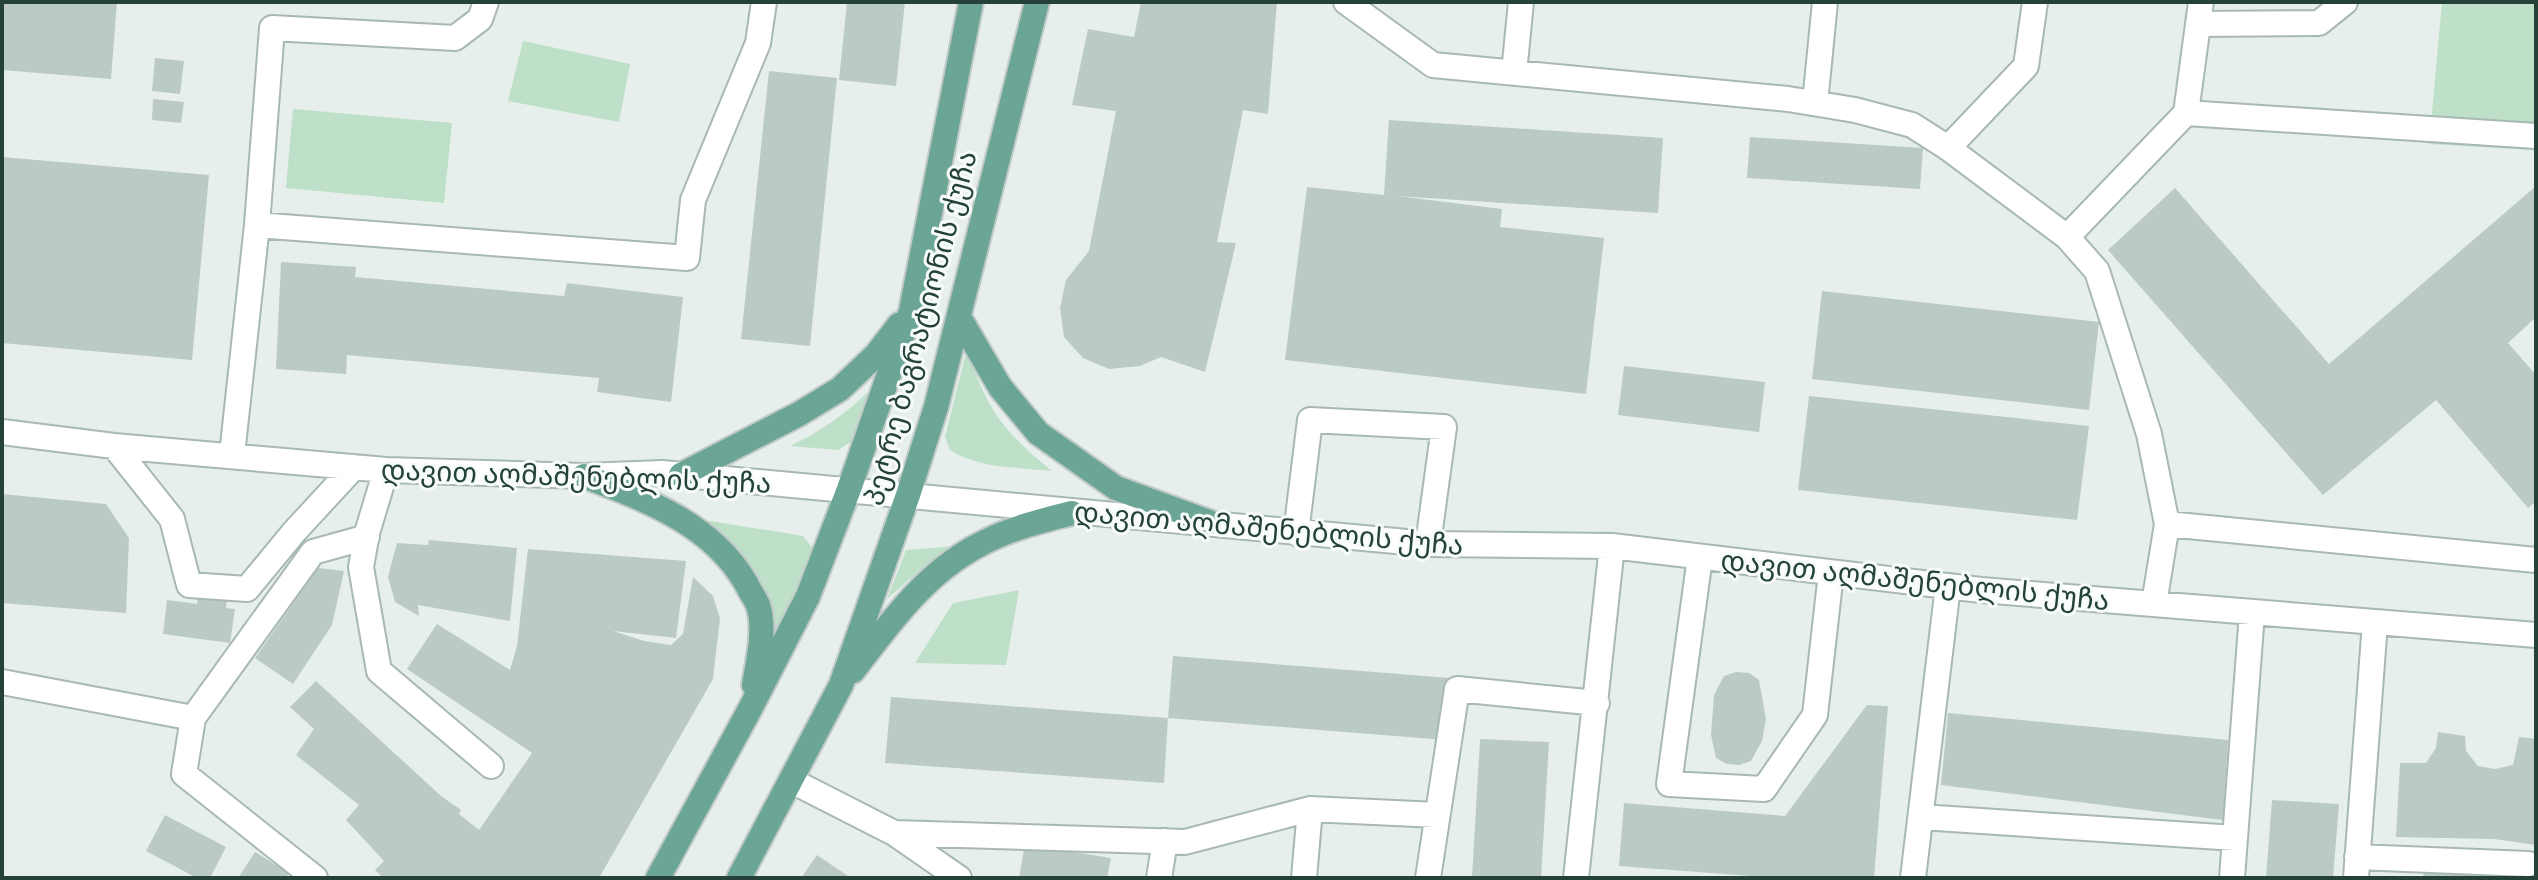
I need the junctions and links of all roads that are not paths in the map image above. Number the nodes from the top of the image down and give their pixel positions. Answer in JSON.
{"nodes":[{"id":1,"x":486,"y":2,"type":"edge"},
{"id":2,"x":764,"y":2,"type":"edge"},
{"id":3,"x":971,"y":2,"type":"edge"},
{"id":4,"x":1037,"y":2,"type":"edge"},
{"id":5,"x":1346,"y":2,"type":"edge"},
{"id":6,"x":1521,"y":2,"type":"edge"},
{"id":7,"x":1825,"y":2,"type":"edge"},
{"id":8,"x":2035,"y":2,"type":"edge"},
{"id":9,"x":2345,"y":2,"type":"edge"},
{"id":10,"x":2200,"y":13,"type":"edge"},
{"id":11,"x":1514,"y":73,"type":"junction"},
{"id":12,"x":1815,"y":103,"type":"junction"},
{"id":13,"x":2186,"y":113,"type":"junction"},
{"id":14,"x":2536,"y":136,"type":"edge"},
{"id":15,"x":1948,"y":148,"type":"junction"},
{"id":16,"x":257,"y":225,"type":"junction"},
{"id":17,"x":2067,"y":237,"type":"junction"},
{"id":18,"x":911,"y":311,"type":"junction"},
{"id":19,"x":959,"y":317,"type":"junction"},
{"id":20,"x":2,"y":432,"type":"edge"},
{"id":21,"x":114,"y":446,"type":"junction"},
{"id":22,"x":232,"y":455,"type":"junction"},
{"id":23,"x":354,"y":467,"type":"junction"},
{"id":24,"x":386,"y":470,"type":"junction"},
{"id":25,"x":681,"y":475,"type":"junction"},
{"id":26,"x":584,"y":476,"type":"junction"},
{"id":27,"x":849,"y":489,"type":"junction"},
{"id":28,"x":908,"y":495,"type":"junction"},
{"id":29,"x":1072,"y":513,"type":"junction"},
{"id":30,"x":1209,"y":522,"type":"junction"},
{"id":31,"x":2167,"y":524,"type":"junction"},
{"id":32,"x":1296,"y":533,"type":"junction"},
{"id":33,"x":367,"y":537,"type":"junction"},
{"id":34,"x":1428,"y":544,"type":"junction"},
{"id":35,"x":1612,"y":546,"type":"junction"},
{"id":36,"x":1700,"y":557,"type":"junction"},
{"id":37,"x":2536,"y":560,"type":"edge"},
{"id":38,"x":1831,"y":573,"type":"junction"},
{"id":39,"x":1948,"y":586,"type":"junction"},
{"id":40,"x":2154,"y":604,"type":"junction"},
{"id":41,"x":2252,"y":613,"type":"junction"},
{"id":42,"x":2375,"y":622,"type":"junction"},
{"id":43,"x":2536,"y":635,"type":"edge"},
{"id":44,"x":2,"y":682,"type":"edge"},
{"id":45,"x":841,"y":685,"type":"junction"},
{"id":46,"x":1597,"y":703,"type":"junction"},
{"id":47,"x":750,"y":709,"type":"junction"},
{"id":48,"x":193,"y":718,"type":"junction"},
{"id":49,"x":491,"y":766,"type":"dead end"},
{"id":50,"x":792,"y":781,"type":"junction"},
{"id":51,"x":1310,"y":809,"type":"junction"},
{"id":52,"x":1437,"y":815,"type":"junction"},
{"id":53,"x":1921,"y":817,"type":"junction"},
{"id":54,"x":894,"y":833,"type":"junction"},
{"id":55,"x":2235,"y":838,"type":"junction"},
{"id":56,"x":1165,"y":841,"type":"junction"},
{"id":57,"x":2528,"y":864,"type":"dead end"},
{"id":58,"x":2356,"y":867,"type":"edge"},
{"id":59,"x":315,"y":878,"type":"edge"},
{"id":60,"x":658,"y":878,"type":"edge"},
{"id":61,"x":739,"y":878,"type":"edge"},
{"id":62,"x":959,"y":878,"type":"edge"},
{"id":63,"x":1159,"y":878,"type":"edge"},
{"id":64,"x":1304,"y":878,"type":"edge"},
{"id":65,"x":1428,"y":878,"type":"edge"},
{"id":66,"x":1576,"y":878,"type":"edge"},
{"id":67,"x":1913,"y":878,"type":"edge"},
{"id":68,"x":2232,"y":878,"type":"edge"}],
"edges":[{"from":1,"to":16,"type":"street"},
{"from":2,"to":16,"type":"street"},
{"from":3,"to":18,"type":"main road","name":"პეტრე ბაგრატიონის ქუჩა"},
{"from":4,"to":19,"type":"main road","name":"პეტრე ბაგრატიონის ქუჩა"},
{"from":5,"to":11,"type":"street"},
{"from":6,"to":11,"type":"street"},
{"from":7,"to":12,"type":"street"},
{"from":8,"to":15,"type":"street"},
{"from":9,"to":10,"type":"street"},
{"from":10,"to":13,"type":"street"},
{"from":11,"to":12,"type":"street"},
{"from":12,"to":15,"type":"street"},
{"from":13,"to":14,"type":"street"},
{"from":13,"to":17,"type":"street"},
{"from":15,"to":17,"type":"street"},
{"from":16,"to":22,"type":"street"},
{"from":17,"to":31,"type":"street"},
{"from":18,"to":25,"type":"main road"},
{"from":18,"to":27,"type":"main road","name":"პეტრე ბაგრატიონის ქუჩა"},
{"from":19,"to":28,"type":"main road","name":"პეტრე ბაგრატიონის ქუჩა"},
{"from":19,"to":30,"type":"main road"},
{"from":20,"to":21,"type":"street","name":"დავით აღმაშენებლის ქუჩა"},
{"from":21,"to":22,"type":"street","name":"დავით აღმაშენებლის ქუჩა"},
{"from":21,"to":23,"type":"street"},
{"from":22,"to":23,"type":"street","name":"დავით აღმაშენებლის ქუჩა"},
{"from":23,"to":24,"type":"street","name":"დავით აღმაშენებლის ქუჩა"},
{"from":24,"to":26,"type":"street","name":"დავით აღმაშენებლის ქუჩა"},
{"from":24,"to":33,"type":"street"},
{"from":25,"to":26,"type":"street","name":"დავით აღმაშენებლის ქუჩა"},
{"from":25,"to":27,"type":"street","name":"დავით აღმაშენებლის ქუჩა"},
{"from":26,"to":47,"type":"main road"},
{"from":27,"to":28,"type":"street","name":"დავით აღმაშენებლის ქუჩა"},
{"from":27,"to":47,"type":"main road","name":"პეტრე ბაგრატიონის ქუჩა"},
{"from":28,"to":29,"type":"street","name":"დავით აღმაშენებლის ქუჩა"},
{"from":28,"to":45,"type":"main road","name":"პეტრე ბაგრატიონის ქუჩა"},
{"from":29,"to":30,"type":"street","name":"დავით აღმაშენებლის ქუჩა"},
{"from":29,"to":45,"type":"main road"},
{"from":30,"to":32,"type":"street","name":"დავით აღმაშენებლის ქუჩა"},
{"from":31,"to":37,"type":"street"},
{"from":31,"to":40,"type":"street"},
{"from":32,"to":34,"type":"street","name":"დავით აღმაშენებლის ქუჩა"},
{"from":32,"to":34,"type":"street"},
{"from":33,"to":48,"type":"street"},
{"from":33,"to":49,"type":"street"},
{"from":34,"to":35,"type":"street","name":"დავით აღმაშენებლის ქუჩა"},
{"from":35,"to":36,"type":"street","name":"დავით აღმაშენებლის ქუჩა"},
{"from":35,"to":46,"type":"street"},
{"from":36,"to":38,"type":"street","name":"დავით აღმაშენებლის ქუჩა"},
{"from":36,"to":38,"type":"street"},
{"from":38,"to":39,"type":"street","name":"დავით აღმაშენებლის ქუჩა"},
{"from":39,"to":40,"type":"street","name":"დავით აღმაშენებლის ქუჩა"},
{"from":39,"to":53,"type":"street"},
{"from":40,"to":41,"type":"street","name":"დავით აღმაშენებლის ქუჩა"},
{"from":41,"to":42,"type":"street","name":"დავით აღმაშენებლის ქუჩა"},
{"from":41,"to":55,"type":"street"},
{"from":42,"to":43,"type":"street","name":"დავით აღმაშენებლის ქუჩა"},
{"from":42,"to":58,"type":"street"},
{"from":44,"to":48,"type":"street"},
{"from":45,"to":50,"type":"main road","name":"პეტრე ბაგრატიონის ქუჩა"},
{"from":46,"to":52,"type":"street"},
{"from":46,"to":66,"type":"street"},
{"from":47,"to":60,"type":"main road","name":"პეტრე ბაგრატიონის ქუჩა"},
{"from":48,"to":59,"type":"street"},
{"from":50,"to":54,"type":"street"},
{"from":50,"to":61,"type":"main road","name":"პეტრე ბაგრატიონის ქუჩა"},
{"from":51,"to":52,"type":"street"},
{"from":51,"to":56,"type":"street"},
{"from":51,"to":64,"type":"street"},
{"from":52,"to":65,"type":"street"},
{"from":53,"to":55,"type":"street"},
{"from":53,"to":67,"type":"street"},
{"from":54,"to":56,"type":"street"},
{"from":54,"to":62,"type":"street"},
{"from":55,"to":68,"type":"street"},
{"from":56,"to":63,"type":"street"},
{"from":57,"to":58,"type":"street"}]}
